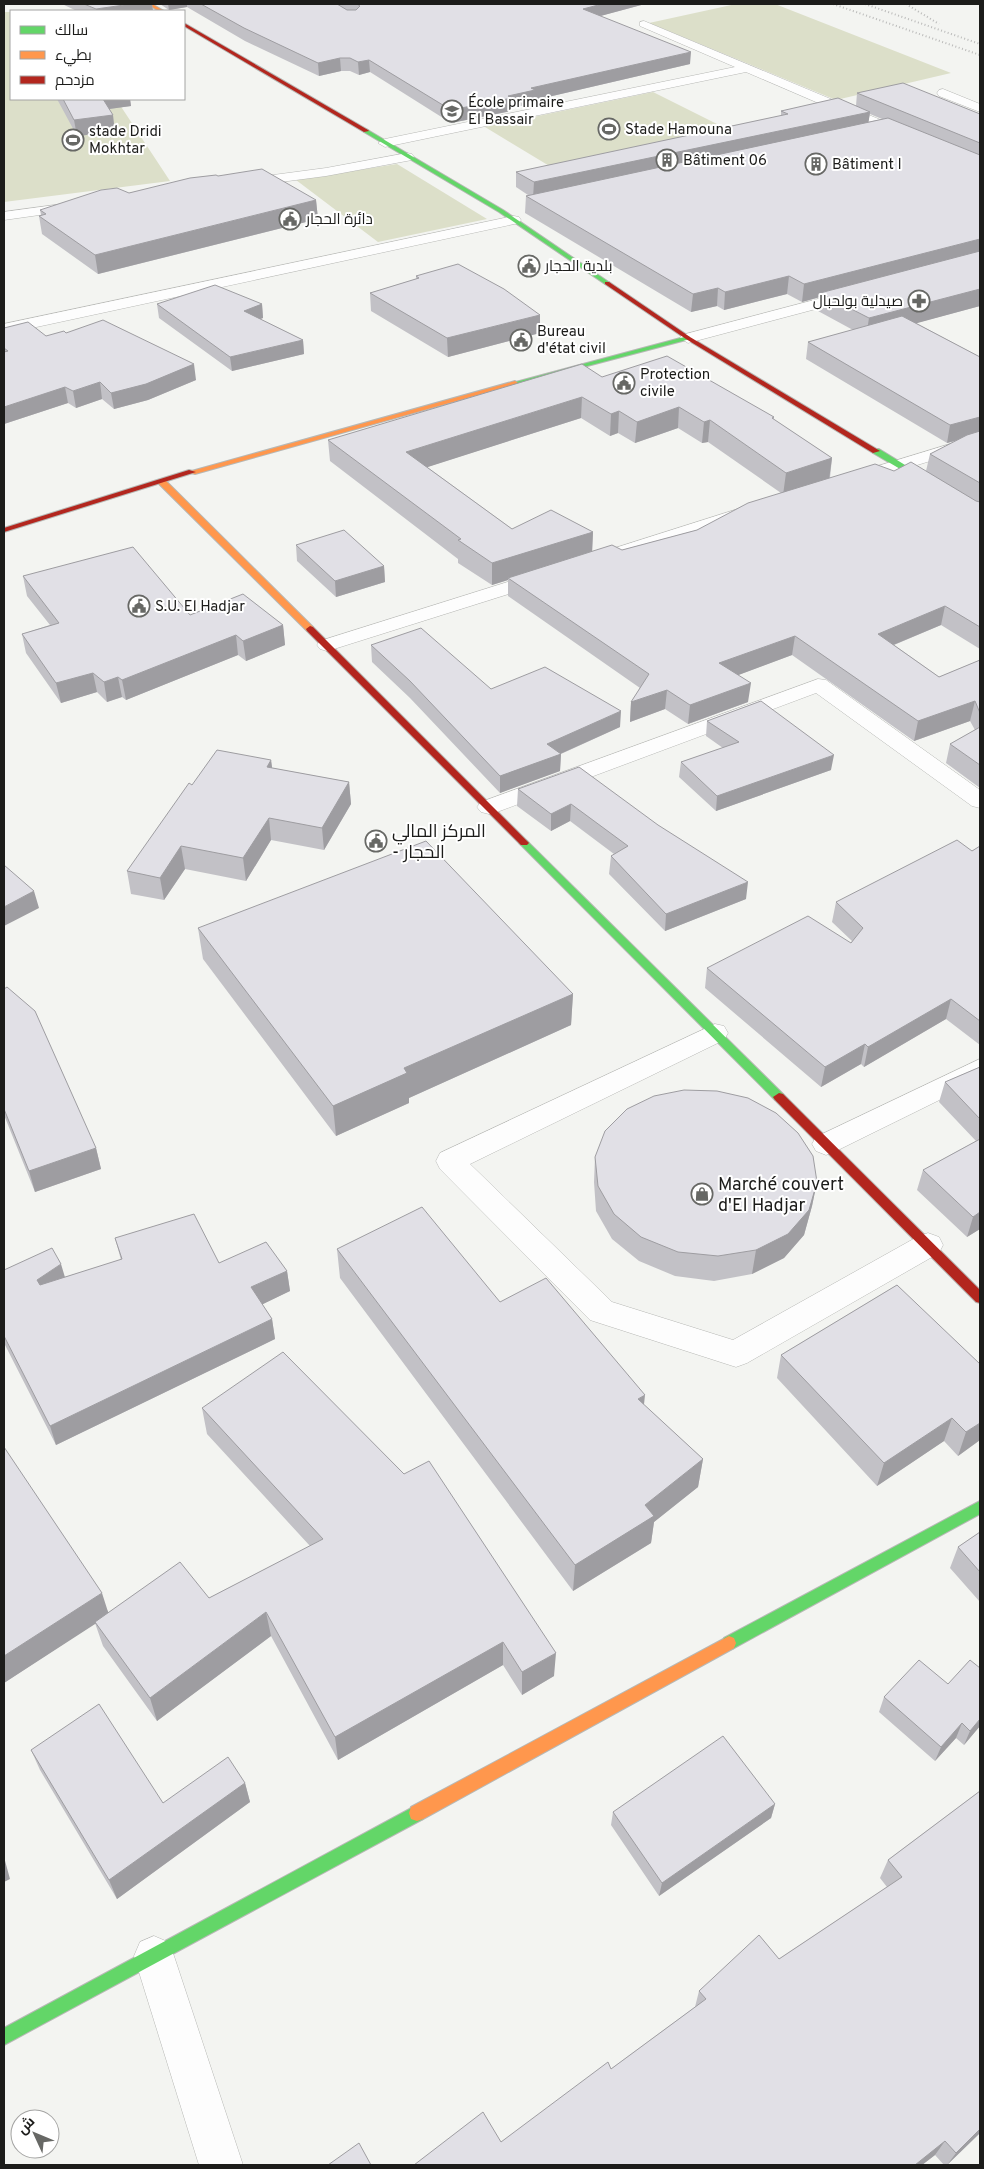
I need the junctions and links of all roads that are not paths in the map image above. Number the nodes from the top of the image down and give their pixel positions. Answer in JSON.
{"nodes":[{"id":1,"x":149,"y":4,"type":"edge"},
{"id":2,"x":160,"y":10,"type":"edge"},
{"id":3,"x":644,"y":24,"type":"dead end"},
{"id":4,"x":185,"y":25,"type":"edge"},
{"id":5,"x":747,"y":68,"type":"junction"},
{"id":6,"x":942,"y":92,"type":"dead end"},
{"id":7,"x":980,"y":108,"type":"edge"},
{"id":8,"x":888,"y":128,"type":"junction"},
{"id":9,"x":869,"y":132,"type":"edge"},
{"id":10,"x":922,"y":142,"type":"edge"},
{"id":11,"x":385,"y":143,"type":"junction"},
{"id":12,"x":407,"y":157,"type":"junction"},
{"id":13,"x":233,"y":184,"type":"edge"},
{"id":14,"x":90,"y":204,"type":"edge"},
{"id":15,"x":501,"y":211,"type":"joint"},
{"id":16,"x":517,"y":213,"type":"junction"},
{"id":17,"x":4,"y":216,"type":"edge"},
{"id":18,"x":867,"y":291,"type":"edge"},
{"id":19,"x":4,"y":330,"type":"edge"},
{"id":20,"x":688,"y":338,"type":"junction"},
{"id":21,"x":980,"y":440,"type":"edge"},
{"id":22,"x":898,"y":465,"type":"junction"},
{"id":23,"x":162,"y":482,"type":"junction"},
{"id":24,"x":832,"y":486,"type":"edge"},
{"id":25,"x":76,"y":505,"type":"junction"},
{"id":26,"x":756,"y":510,"type":"edge"},
{"id":27,"x":980,"y":514,"type":"edge"},
{"id":28,"x":4,"y":518,"type":"edge"},
{"id":29,"x":4,"y":530,"type":"edge"},
{"id":30,"x":603,"y":558,"type":"edge"},
{"id":31,"x":565,"y":570,"type":"edge"},
{"id":32,"x":327,"y":645,"type":"junction"},
{"id":33,"x":980,"y":801,"type":"edge"},
{"id":34,"x":489,"y":807,"type":"junction"},
{"id":35,"x":715,"y":1033,"type":"junction"},
{"id":36,"x":980,"y":1069,"type":"edge"},
{"id":37,"x":826,"y":1144,"type":"junction"},
{"id":38,"x":928,"y":1245,"type":"junction"},
{"id":39,"x":980,"y":1298,"type":"edge"},
{"id":40,"x":980,"y":1508,"type":"edge"},
{"id":41,"x":154,"y":1956,"type":"junction"},
{"id":42,"x":4,"y":2037,"type":"edge"},
{"id":43,"x":221,"y":2165,"type":"edge"}],
"edges":[{"from":1,"to":2,"type":"main road"},
{"from":3,"to":5,"type":"street"},
{"from":4,"to":11,"type":"main road"},
{"from":5,"to":8,"type":"street"},
{"from":5,"to":11,"type":"street"},
{"from":6,"to":7,"type":"street"},
{"from":8,"to":9,"type":"street"},
{"from":8,"to":10,"type":"street"},
{"from":11,"to":12,"type":"main road"},
{"from":12,"to":13,"type":"street"},
{"from":12,"to":15,"type":"main road"},
{"from":14,"to":17,"type":"street"},
{"from":15,"to":16,"type":"street"},
{"from":16,"to":19,"type":"street"},
{"from":16,"to":20,"type":"main road"},
{"from":18,"to":20,"type":"street"},
{"from":20,"to":22,"type":"main road"},
{"from":20,"to":23,"type":"main road"},
{"from":21,"to":22,"type":"street"},
{"from":22,"to":24,"type":"street"},
{"from":22,"to":27,"type":"main road"},
{"from":23,"to":25,"type":"main road"},
{"from":23,"to":32,"type":"main road"},
{"from":25,"to":28,"type":"main road"},
{"from":25,"to":29,"type":"main road"},
{"from":26,"to":30,"type":"street"},
{"from":31,"to":32,"type":"street"},
{"from":32,"to":34,"type":"main road"},
{"from":33,"to":34,"type":"street"},
{"from":34,"to":35,"type":"main road"},
{"from":35,"to":37,"type":"main road"},
{"from":35,"to":38,"type":"street"},
{"from":36,"to":37,"type":"street"},
{"from":37,"to":38,"type":"main road"},
{"from":38,"to":39,"type":"main road"},
{"from":40,"to":41,"type":"main road"},
{"from":41,"to":42,"type":"main road"},
{"from":41,"to":43,"type":"street"}]}
